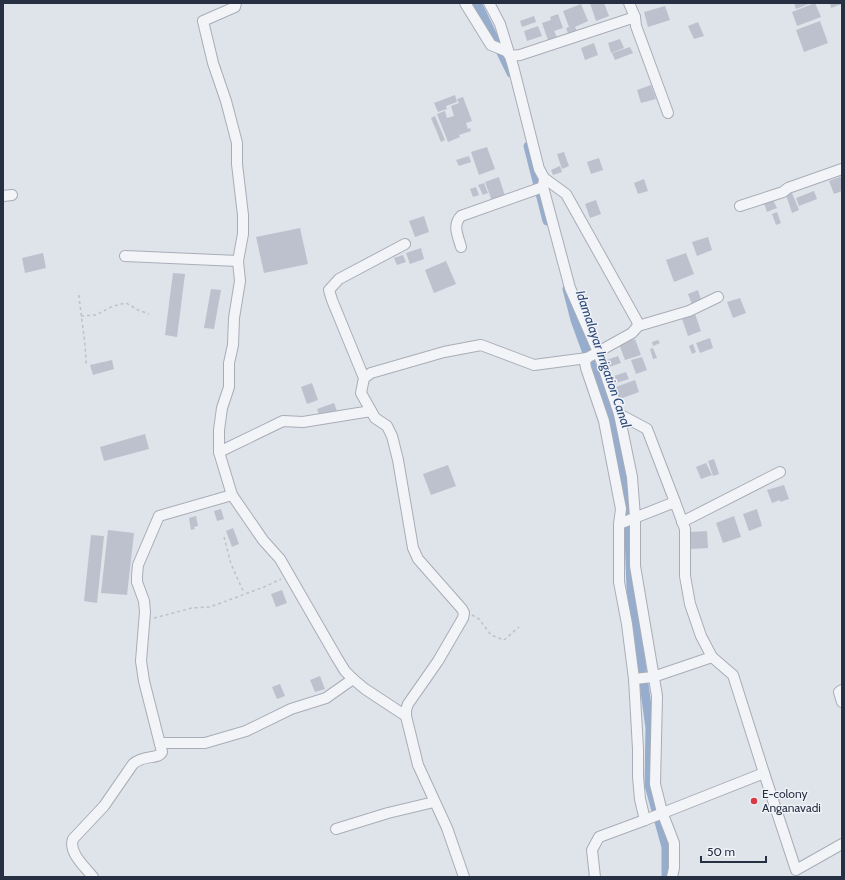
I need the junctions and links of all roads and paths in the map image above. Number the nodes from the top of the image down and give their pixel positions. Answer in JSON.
{"nodes":[{"id":1,"x":236,"y":3,"type":"edge"},
{"id":2,"x":464,"y":3,"type":"edge"},
{"id":3,"x":488,"y":3,"type":"edge"},
{"id":4,"x":629,"y":3,"type":"edge"},
{"id":5,"x":635,"y":17,"type":"junction"},
{"id":6,"x":508,"y":54,"type":"junction"},
{"id":7,"x":668,"y":113,"type":"dead end"},
{"id":8,"x":842,"y":169,"type":"edge"},
{"id":9,"x":544,"y":182,"type":"junction"},
{"id":10,"x":740,"y":206,"type":"dead end"},
{"id":11,"x":405,"y":244,"type":"dead end"},
{"id":12,"x":461,"y":247,"type":"dead end"},
{"id":13,"x":125,"y":256,"type":"dead end"},
{"id":14,"x":238,"y":262,"type":"junction"},
{"id":15,"x":79,"y":295,"type":"dead end"},
{"id":16,"x":718,"y":296,"type":"dead end"},
{"id":17,"x":149,"y":314,"type":"dead end"},
{"id":18,"x":81,"y":316,"type":"junction"},
{"id":19,"x":638,"y":326,"type":"junction"},
{"id":20,"x":598,"y":352,"type":"junction"},
{"id":21,"x":587,"y":358,"type":"junction"},
{"id":22,"x":86,"y":366,"type":"dead end"},
{"id":23,"x":364,"y":378,"type":"junction"},
{"id":24,"x":371,"y":411,"type":"junction"},
{"id":25,"x":619,"y":414,"type":"junction"},
{"id":26,"x":219,"y":452,"type":"junction"},
{"id":27,"x":780,"y":472,"type":"dead end"},
{"id":28,"x":232,"y":495,"type":"junction"},
{"id":29,"x":675,"y":502,"type":"junction"},
{"id":30,"x":635,"y":517,"type":"junction"},
{"id":31,"x":682,"y":522,"type":"junction"},
{"id":32,"x":619,"y":524,"type":"junction"},
{"id":33,"x":224,"y":537,"type":"dead end"},
{"id":34,"x":289,"y":575,"type":"junction"},
{"id":35,"x":244,"y":593,"type":"junction"},
{"id":36,"x":462,"y":609,"type":"junction"},
{"id":37,"x":144,"y":620,"type":"junction"},
{"id":38,"x":519,"y":627,"type":"dead end"},
{"id":39,"x":712,"y":658,"type":"junction"},
{"id":40,"x":653,"y":677,"type":"junction"},
{"id":41,"x":353,"y":679,"type":"junction"},
{"id":42,"x":634,"y":679,"type":"junction"},
{"id":43,"x":842,"y":690,"type":"edge"},
{"id":44,"x":842,"y":702,"type":"edge"},
{"id":45,"x":406,"y":716,"type":"junction"},
{"id":46,"x":160,"y":743,"type":"junction"},
{"id":47,"x":764,"y":773,"type":"junction"},
{"id":48,"x":434,"y":802,"type":"junction"},
{"id":49,"x":662,"y":812,"type":"junction"},
{"id":50,"x":644,"y":820,"type":"junction"},
{"id":51,"x":336,"y":829,"type":"dead end"},
{"id":52,"x":842,"y":844,"type":"edge"},
{"id":53,"x":796,"y":873,"type":"edge"},
{"id":54,"x":93,"y":877,"type":"edge"},
{"id":55,"x":464,"y":877,"type":"edge"},
{"id":56,"x":595,"y":877,"type":"edge"},
{"id":57,"x":672,"y":877,"type":"edge"}],
"edges":[{"from":1,"to":14,"type":"street"},
{"from":2,"to":6,"type":"street"},
{"from":3,"to":6,"type":"street"},
{"from":4,"to":5,"type":"street"},
{"from":5,"to":6,"type":"street"},
{"from":5,"to":7,"type":"street"},
{"from":6,"to":9,"type":"street"},
{"from":8,"to":10,"type":"street"},
{"from":9,"to":12,"type":"street"},
{"from":9,"to":19,"type":"street"},
{"from":9,"to":20,"type":"street"},
{"from":11,"to":23,"type":"street"},
{"from":13,"to":14,"type":"street"},
{"from":14,"to":26,"type":"street"},
{"from":15,"to":18,"type":"path"},
{"from":16,"to":19,"type":"street"},
{"from":17,"to":18,"type":"path"},
{"from":18,"to":22,"type":"path"},
{"from":19,"to":20,"type":"street"},
{"from":20,"to":21,"type":"street"},
{"from":20,"to":25,"type":"street"},
{"from":21,"to":23,"type":"street"},
{"from":21,"to":32,"type":"street"},
{"from":23,"to":24,"type":"street"},
{"from":24,"to":26,"type":"street"},
{"from":24,"to":36,"type":"street"},
{"from":25,"to":29,"type":"street"},
{"from":25,"to":30,"type":"street"},
{"from":26,"to":28,"type":"street"},
{"from":27,"to":31,"type":"street"},
{"from":28,"to":34,"type":"street"},
{"from":28,"to":37,"type":"street"},
{"from":29,"to":30,"type":"street"},
{"from":29,"to":31,"type":"street"},
{"from":30,"to":32,"type":"street"},
{"from":30,"to":40,"type":"street"},
{"from":31,"to":39,"type":"street"},
{"from":32,"to":42,"type":"street"},
{"from":33,"to":35,"type":"path"},
{"from":34,"to":35,"type":"path"},
{"from":34,"to":41,"type":"street"},
{"from":35,"to":37,"type":"path"},
{"from":36,"to":38,"type":"path"},
{"from":36,"to":45,"type":"street"},
{"from":37,"to":46,"type":"street"},
{"from":39,"to":40,"type":"street"},
{"from":39,"to":47,"type":"street"},
{"from":40,"to":42,"type":"street"},
{"from":40,"to":49,"type":"street"},
{"from":41,"to":45,"type":"street"},
{"from":41,"to":46,"type":"street"},
{"from":42,"to":50,"type":"street"},
{"from":43,"to":44,"type":"street"},
{"from":45,"to":48,"type":"street"},
{"from":46,"to":54,"type":"street"},
{"from":47,"to":49,"type":"street"},
{"from":47,"to":53,"type":"street"},
{"from":48,"to":51,"type":"street"},
{"from":48,"to":55,"type":"street"},
{"from":49,"to":50,"type":"street"},
{"from":49,"to":57,"type":"street"},
{"from":50,"to":56,"type":"street"},
{"from":52,"to":53,"type":"street"}]}
